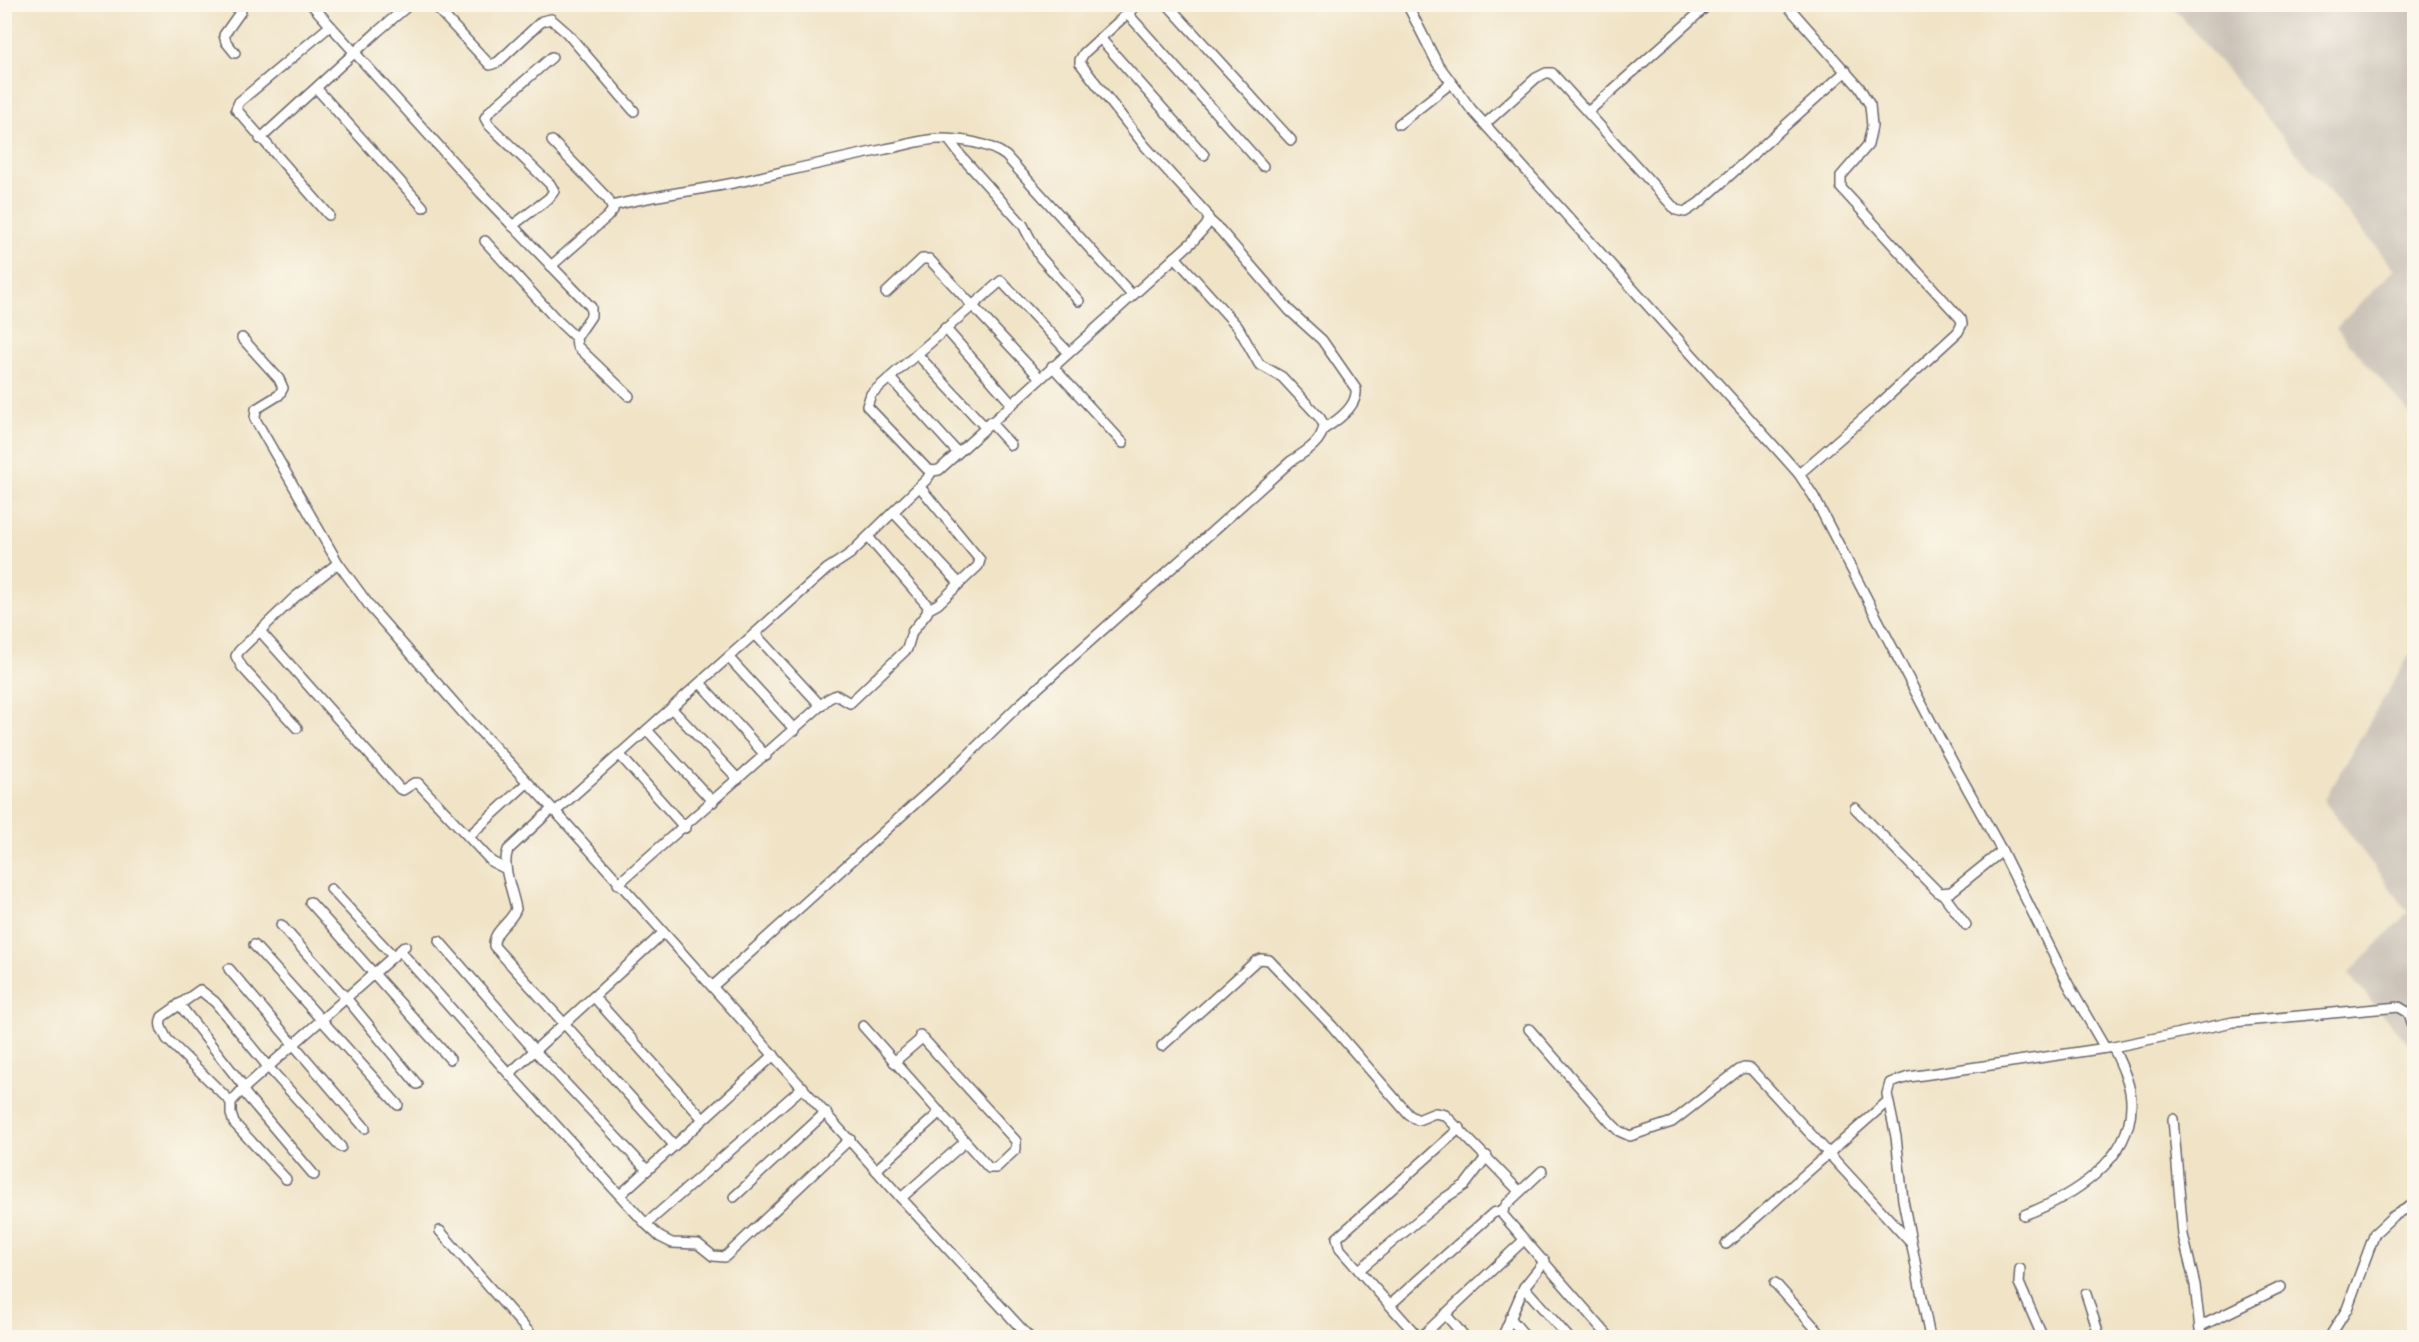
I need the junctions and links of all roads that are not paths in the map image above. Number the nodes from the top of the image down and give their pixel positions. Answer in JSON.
{"nodes":[{"id":1,"x":240,"y":4,"type":"edge"},
{"id":2,"x":310,"y":4,"type":"edge"},
{"id":3,"x":433,"y":4,"type":"edge"},
{"id":4,"x":1138,"y":4,"type":"edge"},
{"id":5,"x":1167,"y":4,"type":"edge"},
{"id":6,"x":1407,"y":4,"type":"edge"},
{"id":7,"x":1709,"y":4,"type":"edge"},
{"id":8,"x":1786,"y":4,"type":"edge"},
{"id":9,"x":409,"y":5,"type":"edge"},
{"id":10,"x":1128,"y":14,"type":"junction"},
{"id":11,"x":330,"y":26,"type":"junction"},
{"id":12,"x":1100,"y":38,"type":"junction"},
{"id":13,"x":235,"y":53,"type":"dead end"},
{"id":14,"x":355,"y":53,"type":"junction"},
{"id":15,"x":552,"y":57,"type":"dead end"},
{"id":16,"x":1846,"y":71,"type":"junction"},
{"id":17,"x":1451,"y":83,"type":"junction"},
{"id":18,"x":317,"y":89,"type":"junction"},
{"id":19,"x":634,"y":111,"type":"dead end"},
{"id":20,"x":1589,"y":111,"type":"junction"},
{"id":21,"x":1399,"y":124,"type":"dead end"},
{"id":22,"x":1485,"y":124,"type":"junction"},
{"id":23,"x":260,"y":140,"type":"junction"},
{"id":24,"x":949,"y":140,"type":"junction"},
{"id":25,"x":1292,"y":140,"type":"dead end"},
{"id":26,"x":552,"y":141,"type":"dead end"},
{"id":27,"x":1204,"y":155,"type":"dead end"},
{"id":28,"x":1263,"y":166,"type":"dead end"},
{"id":29,"x":612,"y":206,"type":"junction"},
{"id":30,"x":423,"y":207,"type":"dead end"},
{"id":31,"x":329,"y":215,"type":"dead end"},
{"id":32,"x":1209,"y":220,"type":"junction"},
{"id":33,"x":512,"y":226,"type":"junction"},
{"id":34,"x":485,"y":241,"type":"dead end"},
{"id":35,"x":1175,"y":257,"type":"junction"},
{"id":36,"x":551,"y":266,"type":"junction"},
{"id":37,"x":886,"y":293,"type":"dead end"},
{"id":38,"x":1132,"y":295,"type":"junction"},
{"id":39,"x":1079,"y":301,"type":"dead end"},
{"id":40,"x":972,"y":304,"type":"junction"},
{"id":41,"x":945,"y":328,"type":"junction"},
{"id":42,"x":243,"y":338,"type":"dead end"},
{"id":43,"x":576,"y":338,"type":"junction"},
{"id":44,"x":1068,"y":352,"type":"junction"},
{"id":45,"x":917,"y":354,"type":"junction"},
{"id":46,"x":1052,"y":366,"type":"junction"},
{"id":47,"x":890,"y":378,"type":"junction"},
{"id":48,"x":1040,"y":378,"type":"junction"},
{"id":49,"x":629,"y":396,"type":"dead end"},
{"id":50,"x":1011,"y":403,"type":"junction"},
{"id":51,"x":987,"y":424,"type":"junction"},
{"id":52,"x":1324,"y":429,"type":"junction"},
{"id":53,"x":1123,"y":443,"type":"dead end"},
{"id":54,"x":1011,"y":445,"type":"dead end"},
{"id":55,"x":957,"y":452,"type":"junction"},
{"id":56,"x":932,"y":471,"type":"junction"},
{"id":57,"x":1799,"y":474,"type":"junction"},
{"id":58,"x":920,"y":487,"type":"junction"},
{"id":59,"x":893,"y":512,"type":"junction"},
{"id":60,"x":868,"y":537,"type":"junction"},
{"id":61,"x":338,"y":563,"type":"junction"},
{"id":62,"x":959,"y":583,"type":"junction"},
{"id":63,"x":929,"y":609,"type":"junction"},
{"id":64,"x":260,"y":631,"type":"junction"},
{"id":65,"x":755,"y":634,"type":"junction"},
{"id":66,"x":729,"y":658,"type":"junction"},
{"id":67,"x":700,"y":684,"type":"junction"},
{"id":68,"x":821,"y":706,"type":"junction"},
{"id":69,"x":672,"y":709,"type":"junction"},
{"id":70,"x":297,"y":728,"type":"dead end"},
{"id":71,"x":646,"y":730,"type":"junction"},
{"id":72,"x":795,"y":730,"type":"junction"},
{"id":73,"x":619,"y":754,"type":"junction"},
{"id":74,"x":766,"y":756,"type":"junction"},
{"id":75,"x":738,"y":779,"type":"junction"},
{"id":76,"x":527,"y":783,"type":"junction"},
{"id":77,"x":713,"y":802,"type":"junction"},
{"id":78,"x":1855,"y":808,"type":"dead end"},
{"id":79,"x":553,"y":810,"type":"junction"},
{"id":80,"x":685,"y":828,"type":"junction"},
{"id":81,"x":469,"y":836,"type":"junction"},
{"id":82,"x":2002,"y":851,"type":"junction"},
{"id":83,"x":506,"y":869,"type":"junction"},
{"id":84,"x":618,"y":884,"type":"junction"},
{"id":85,"x":331,"y":889,"type":"dead end"},
{"id":86,"x":1943,"y":894,"type":"junction"},
{"id":87,"x":310,"y":902,"type":"dead end"},
{"id":88,"x":281,"y":925,"type":"dead end"},
{"id":89,"x":1966,"y":925,"type":"dead end"},
{"id":90,"x":663,"y":933,"type":"junction"},
{"id":91,"x":439,"y":941,"type":"dead end"},
{"id":92,"x":254,"y":945,"type":"dead end"},
{"id":93,"x":399,"y":951,"type":"junction"},
{"id":94,"x":229,"y":969,"type":"dead end"},
{"id":95,"x":374,"y":975,"type":"junction"},
{"id":96,"x":713,"y":986,"type":"junction"},
{"id":97,"x":594,"y":997,"type":"junction"},
{"id":98,"x":347,"y":999,"type":"junction"},
{"id":99,"x":179,"y":1004,"type":"junction"},
{"id":100,"x":321,"y":1022,"type":"junction"},
{"id":101,"x":563,"y":1024,"type":"junction"},
{"id":102,"x":863,"y":1026,"type":"dead end"},
{"id":103,"x":1529,"y":1029,"type":"dead end"},
{"id":104,"x":2415,"y":1029,"type":"edge"},
{"id":105,"x":293,"y":1046,"type":"junction"},
{"id":106,"x":1162,"y":1047,"type":"dead end"},
{"id":107,"x":2109,"y":1047,"type":"junction"},
{"id":108,"x":535,"y":1051,"type":"junction"},
{"id":109,"x":774,"y":1055,"type":"junction"},
{"id":110,"x":450,"y":1059,"type":"dead end"},
{"id":111,"x":894,"y":1062,"type":"junction"},
{"id":112,"x":269,"y":1068,"type":"junction"},
{"id":113,"x":509,"y":1074,"type":"junction"},
{"id":114,"x":417,"y":1084,"type":"dead end"},
{"id":115,"x":803,"y":1087,"type":"junction"},
{"id":116,"x":244,"y":1089,"type":"junction"},
{"id":117,"x":1888,"y":1101,"type":"junction"},
{"id":118,"x":231,"y":1102,"type":"junction"},
{"id":119,"x":398,"y":1105,"type":"dead end"},
{"id":120,"x":826,"y":1112,"type":"junction"},
{"id":121,"x":940,"y":1112,"type":"junction"},
{"id":122,"x":703,"y":1119,"type":"junction"},
{"id":123,"x":2173,"y":1119,"type":"dead end"},
{"id":124,"x":365,"y":1128,"type":"dead end"},
{"id":125,"x":1460,"y":1128,"type":"junction"},
{"id":126,"x":850,"y":1139,"type":"junction"},
{"id":127,"x":965,"y":1142,"type":"junction"},
{"id":128,"x":674,"y":1145,"type":"junction"},
{"id":129,"x":341,"y":1147,"type":"dead end"},
{"id":130,"x":1828,"y":1153,"type":"junction"},
{"id":131,"x":1487,"y":1156,"type":"junction"},
{"id":132,"x":647,"y":1170,"type":"junction"},
{"id":133,"x":876,"y":1170,"type":"junction"},
{"id":134,"x":1542,"y":1171,"type":"dead end"},
{"id":135,"x":314,"y":1175,"type":"dead end"},
{"id":136,"x":285,"y":1179,"type":"dead end"},
{"id":137,"x":1519,"y":1191,"type":"junction"},
{"id":138,"x":620,"y":1195,"type":"junction"},
{"id":139,"x":734,"y":1197,"type":"dead end"},
{"id":140,"x":901,"y":1198,"type":"junction"},
{"id":141,"x":2415,"y":1204,"type":"edge"},
{"id":142,"x":1503,"y":1210,"type":"junction"},
{"id":143,"x":2024,"y":1215,"type":"dead end"},
{"id":144,"x":646,"y":1224,"type":"junction"},
{"id":145,"x":440,"y":1231,"type":"dead end"},
{"id":146,"x":1524,"y":1240,"type":"junction"},
{"id":147,"x":1726,"y":1244,"type":"dead end"},
{"id":148,"x":1911,"y":1244,"type":"junction"},
{"id":149,"x":1545,"y":1261,"type":"junction"},
{"id":150,"x":2020,"y":1269,"type":"dead end"},
{"id":151,"x":1359,"y":1270,"type":"junction"},
{"id":152,"x":1774,"y":1283,"type":"dead end"},
{"id":153,"x":1524,"y":1287,"type":"junction"},
{"id":154,"x":2281,"y":1287,"type":"dead end"},
{"id":155,"x":2086,"y":1293,"type":"dead end"},
{"id":156,"x":1390,"y":1305,"type":"junction"},
{"id":157,"x":1445,"y":1314,"type":"junction"},
{"id":158,"x":1510,"y":1318,"type":"junction"},
{"id":159,"x":2201,"y":1326,"type":"junction"},
{"id":160,"x":534,"y":1338,"type":"edge"},
{"id":161,"x":1030,"y":1338,"type":"edge"},
{"id":162,"x":1419,"y":1338,"type":"edge"},
{"id":163,"x":1467,"y":1338,"type":"edge"},
{"id":164,"x":1502,"y":1338,"type":"edge"},
{"id":165,"x":1527,"y":1338,"type":"edge"},
{"id":166,"x":1569,"y":1338,"type":"edge"},
{"id":167,"x":1610,"y":1338,"type":"edge"},
{"id":168,"x":1824,"y":1338,"type":"edge"},
{"id":169,"x":1929,"y":1338,"type":"edge"},
{"id":170,"x":2043,"y":1338,"type":"edge"},
{"id":171,"x":2100,"y":1338,"type":"edge"},
{"id":172,"x":2201,"y":1338,"type":"edge"},
{"id":173,"x":2329,"y":1338,"type":"edge"}],
"edges":[{"from":1,"to":13,"type":"street"},
{"from":2,"to":11,"type":"street"},
{"from":3,"to":19,"type":"street"},
{"from":4,"to":10,"type":"street"},
{"from":5,"to":25,"type":"street"},
{"from":6,"to":17,"type":"street"},
{"from":7,"to":20,"type":"street"},
{"from":8,"to":16,"type":"street"},
{"from":9,"to":14,"type":"street"},
{"from":10,"to":12,"type":"street"},
{"from":10,"to":28,"type":"street"},
{"from":11,"to":14,"type":"street"},
{"from":11,"to":23,"type":"street"},
{"from":12,"to":27,"type":"street"},
{"from":12,"to":32,"type":"street"},
{"from":14,"to":18,"type":"street"},
{"from":14,"to":33,"type":"street"},
{"from":15,"to":33,"type":"street"},
{"from":16,"to":20,"type":"street"},
{"from":16,"to":57,"type":"street"},
{"from":17,"to":21,"type":"street"},
{"from":17,"to":22,"type":"street"},
{"from":18,"to":23,"type":"street"},
{"from":18,"to":30,"type":"street"},
{"from":20,"to":22,"type":"street"},
{"from":22,"to":57,"type":"street"},
{"from":23,"to":31,"type":"street"},
{"from":24,"to":29,"type":"street"},
{"from":24,"to":38,"type":"street"},
{"from":24,"to":39,"type":"street"},
{"from":26,"to":29,"type":"street"},
{"from":29,"to":36,"type":"street"},
{"from":32,"to":35,"type":"street"},
{"from":32,"to":52,"type":"street"},
{"from":33,"to":36,"type":"street"},
{"from":34,"to":43,"type":"street"},
{"from":35,"to":38,"type":"street"},
{"from":35,"to":52,"type":"street"},
{"from":36,"to":43,"type":"street"},
{"from":37,"to":40,"type":"street"},
{"from":38,"to":44,"type":"street"},
{"from":40,"to":41,"type":"street"},
{"from":40,"to":44,"type":"street"},
{"from":40,"to":48,"type":"street"},
{"from":41,"to":45,"type":"street"},
{"from":41,"to":50,"type":"street"},
{"from":42,"to":61,"type":"street"},
{"from":43,"to":49,"type":"street"},
{"from":44,"to":46,"type":"street"},
{"from":45,"to":47,"type":"street"},
{"from":45,"to":51,"type":"street"},
{"from":46,"to":48,"type":"street"},
{"from":46,"to":53,"type":"street"},
{"from":47,"to":55,"type":"street"},
{"from":47,"to":56,"type":"street"},
{"from":48,"to":50,"type":"street"},
{"from":50,"to":51,"type":"street"},
{"from":51,"to":54,"type":"street"},
{"from":51,"to":55,"type":"street"},
{"from":52,"to":96,"type":"street"},
{"from":55,"to":56,"type":"street"},
{"from":56,"to":58,"type":"street"},
{"from":57,"to":82,"type":"street"},
{"from":58,"to":59,"type":"street"},
{"from":58,"to":62,"type":"street"},
{"from":59,"to":60,"type":"street"},
{"from":59,"to":62,"type":"street"},
{"from":60,"to":63,"type":"street"},
{"from":60,"to":65,"type":"street"},
{"from":61,"to":64,"type":"street"},
{"from":61,"to":76,"type":"street"},
{"from":62,"to":63,"type":"street"},
{"from":63,"to":68,"type":"street"},
{"from":64,"to":70,"type":"street"},
{"from":64,"to":81,"type":"street"},
{"from":65,"to":66,"type":"street"},
{"from":65,"to":68,"type":"street"},
{"from":66,"to":67,"type":"street"},
{"from":66,"to":72,"type":"street"},
{"from":67,"to":69,"type":"street"},
{"from":67,"to":74,"type":"street"},
{"from":68,"to":72,"type":"street"},
{"from":69,"to":71,"type":"street"},
{"from":69,"to":75,"type":"street"},
{"from":71,"to":73,"type":"street"},
{"from":71,"to":77,"type":"street"},
{"from":72,"to":74,"type":"street"},
{"from":73,"to":79,"type":"street"},
{"from":73,"to":80,"type":"street"},
{"from":74,"to":75,"type":"street"},
{"from":75,"to":77,"type":"street"},
{"from":76,"to":79,"type":"street"},
{"from":76,"to":81,"type":"street"},
{"from":77,"to":80,"type":"street"},
{"from":78,"to":86,"type":"street"},
{"from":79,"to":83,"type":"street"},
{"from":79,"to":84,"type":"street"},
{"from":80,"to":84,"type":"street"},
{"from":81,"to":83,"type":"street"},
{"from":82,"to":86,"type":"street"},
{"from":82,"to":107,"type":"street"},
{"from":83,"to":101,"type":"street"},
{"from":84,"to":90,"type":"street"},
{"from":85,"to":93,"type":"street"},
{"from":86,"to":89,"type":"street"},
{"from":87,"to":95,"type":"street"},
{"from":88,"to":98,"type":"street"},
{"from":90,"to":96,"type":"street"},
{"from":90,"to":97,"type":"street"},
{"from":91,"to":108,"type":"street"},
{"from":92,"to":100,"type":"street"},
{"from":93,"to":95,"type":"street"},
{"from":93,"to":113,"type":"street"},
{"from":94,"to":105,"type":"street"},
{"from":95,"to":98,"type":"street"},
{"from":95,"to":110,"type":"street"},
{"from":96,"to":109,"type":"street"},
{"from":97,"to":101,"type":"street"},
{"from":97,"to":122,"type":"street"},
{"from":98,"to":100,"type":"street"},
{"from":98,"to":114,"type":"street"},
{"from":99,"to":112,"type":"street"},
{"from":99,"to":116,"type":"street"},
{"from":99,"to":118,"type":"street"},
{"from":100,"to":105,"type":"street"},
{"from":100,"to":119,"type":"street"},
{"from":101,"to":108,"type":"street"},
{"from":101,"to":128,"type":"street"},
{"from":102,"to":111,"type":"street"},
{"from":103,"to":130,"type":"street"},
{"from":104,"to":107,"type":"street"},
{"from":105,"to":112,"type":"street"},
{"from":105,"to":124,"type":"street"},
{"from":106,"to":125,"type":"street"},
{"from":107,"to":117,"type":"street"},
{"from":107,"to":143,"type":"street"},
{"from":108,"to":113,"type":"street"},
{"from":108,"to":132,"type":"street"},
{"from":109,"to":115,"type":"street"},
{"from":109,"to":122,"type":"street"},
{"from":111,"to":121,"type":"street"},
{"from":111,"to":127,"type":"street"},
{"from":112,"to":116,"type":"street"},
{"from":112,"to":129,"type":"street"},
{"from":113,"to":138,"type":"street"},
{"from":115,"to":120,"type":"street"},
{"from":115,"to":144,"type":"street"},
{"from":116,"to":118,"type":"street"},
{"from":116,"to":135,"type":"street"},
{"from":117,"to":130,"type":"street"},
{"from":117,"to":148,"type":"street"},
{"from":118,"to":136,"type":"street"},
{"from":120,"to":126,"type":"street"},
{"from":120,"to":139,"type":"street"},
{"from":121,"to":127,"type":"street"},
{"from":121,"to":133,"type":"street"},
{"from":122,"to":128,"type":"street"},
{"from":123,"to":159,"type":"street"},
{"from":125,"to":131,"type":"street"},
{"from":125,"to":151,"type":"street"},
{"from":126,"to":133,"type":"street"},
{"from":126,"to":144,"type":"street"},
{"from":127,"to":140,"type":"street"},
{"from":128,"to":132,"type":"street"},
{"from":130,"to":147,"type":"street"},
{"from":130,"to":148,"type":"street"},
{"from":131,"to":137,"type":"street"},
{"from":131,"to":151,"type":"street"},
{"from":132,"to":138,"type":"street"},
{"from":133,"to":140,"type":"street"},
{"from":134,"to":137,"type":"street"},
{"from":137,"to":142,"type":"street"},
{"from":138,"to":144,"type":"street"},
{"from":140,"to":161,"type":"street"},
{"from":141,"to":173,"type":"street"},
{"from":142,"to":146,"type":"street"},
{"from":142,"to":156,"type":"street"},
{"from":145,"to":160,"type":"street"},
{"from":146,"to":149,"type":"street"},
{"from":146,"to":157,"type":"street"},
{"from":148,"to":169,"type":"street"},
{"from":149,"to":153,"type":"street"},
{"from":149,"to":167,"type":"street"},
{"from":150,"to":170,"type":"street"},
{"from":151,"to":156,"type":"street"},
{"from":152,"to":168,"type":"street"},
{"from":153,"to":158,"type":"street"},
{"from":153,"to":166,"type":"street"},
{"from":154,"to":159,"type":"street"},
{"from":155,"to":171,"type":"street"},
{"from":156,"to":162,"type":"street"},
{"from":157,"to":162,"type":"street"},
{"from":157,"to":163,"type":"street"},
{"from":158,"to":164,"type":"street"},
{"from":158,"to":165,"type":"street"},
{"from":159,"to":172,"type":"street"}]}
